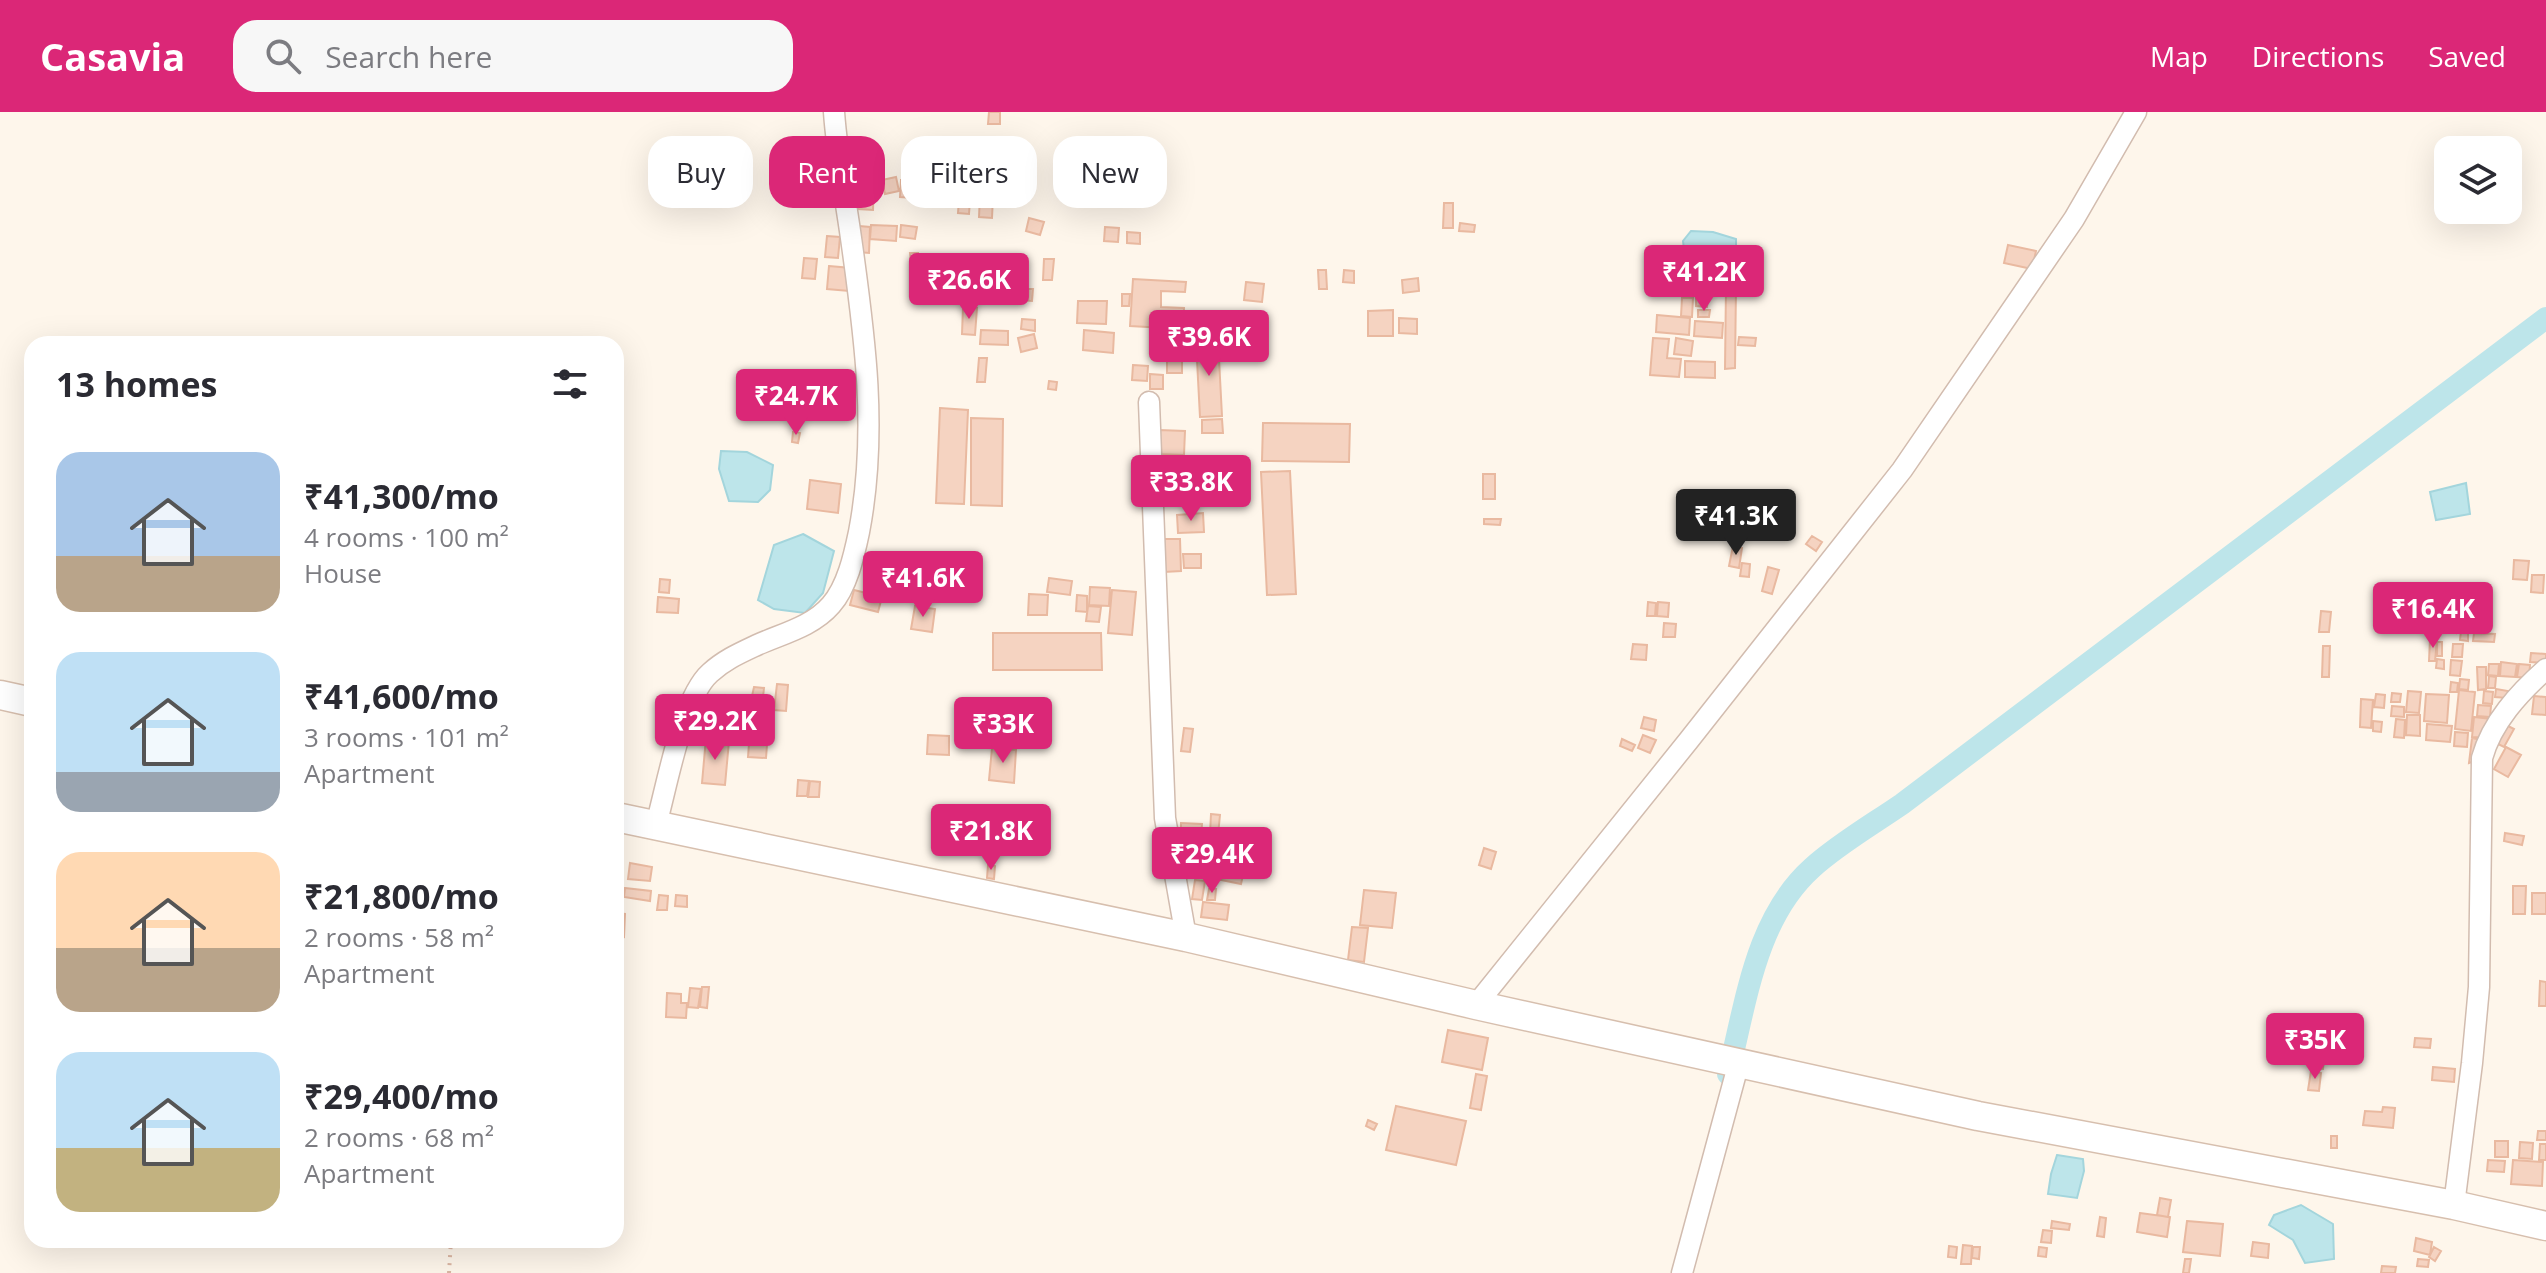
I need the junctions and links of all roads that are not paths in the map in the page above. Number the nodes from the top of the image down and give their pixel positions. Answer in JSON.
{"nodes":[{"id":1,"x":834,"y":112,"type":"edge"},
{"id":2,"x":2136,"y":112,"type":"edge"},
{"id":3,"x":1149,"y":402,"type":"dead end"},
{"id":4,"x":2546,"y":669,"type":"edge"},
{"id":5,"x":0,"y":695,"type":"edge"},
{"id":6,"x":24,"y":700,"type":"edge"},
{"id":7,"x":624,"y":819,"type":"edge"},
{"id":8,"x":656,"y":825,"type":"junction"},
{"id":9,"x":1186,"y":937,"type":"junction"},
{"id":10,"x":1476,"y":1005,"type":"junction"},
{"id":11,"x":1739,"y":1062,"type":"junction"},
{"id":12,"x":2454,"y":1205,"type":"junction"},
{"id":13,"x":2546,"y":1226,"type":"edge"},
{"id":14,"x":1682,"y":1273,"type":"edge"}],
"edges":[{"from":1,"to":8,"type":"street"},
{"from":2,"to":10,"type":"street"},
{"from":3,"to":9,"type":"street"},
{"from":4,"to":12,"type":"street"},
{"from":5,"to":6,"type":"street"},
{"from":7,"to":8,"type":"street"},
{"from":8,"to":9,"type":"street"},
{"from":9,"to":10,"type":"street"},
{"from":10,"to":11,"type":"street"},
{"from":11,"to":12,"type":"street"},
{"from":11,"to":14,"type":"street"},
{"from":12,"to":13,"type":"street"}]}
